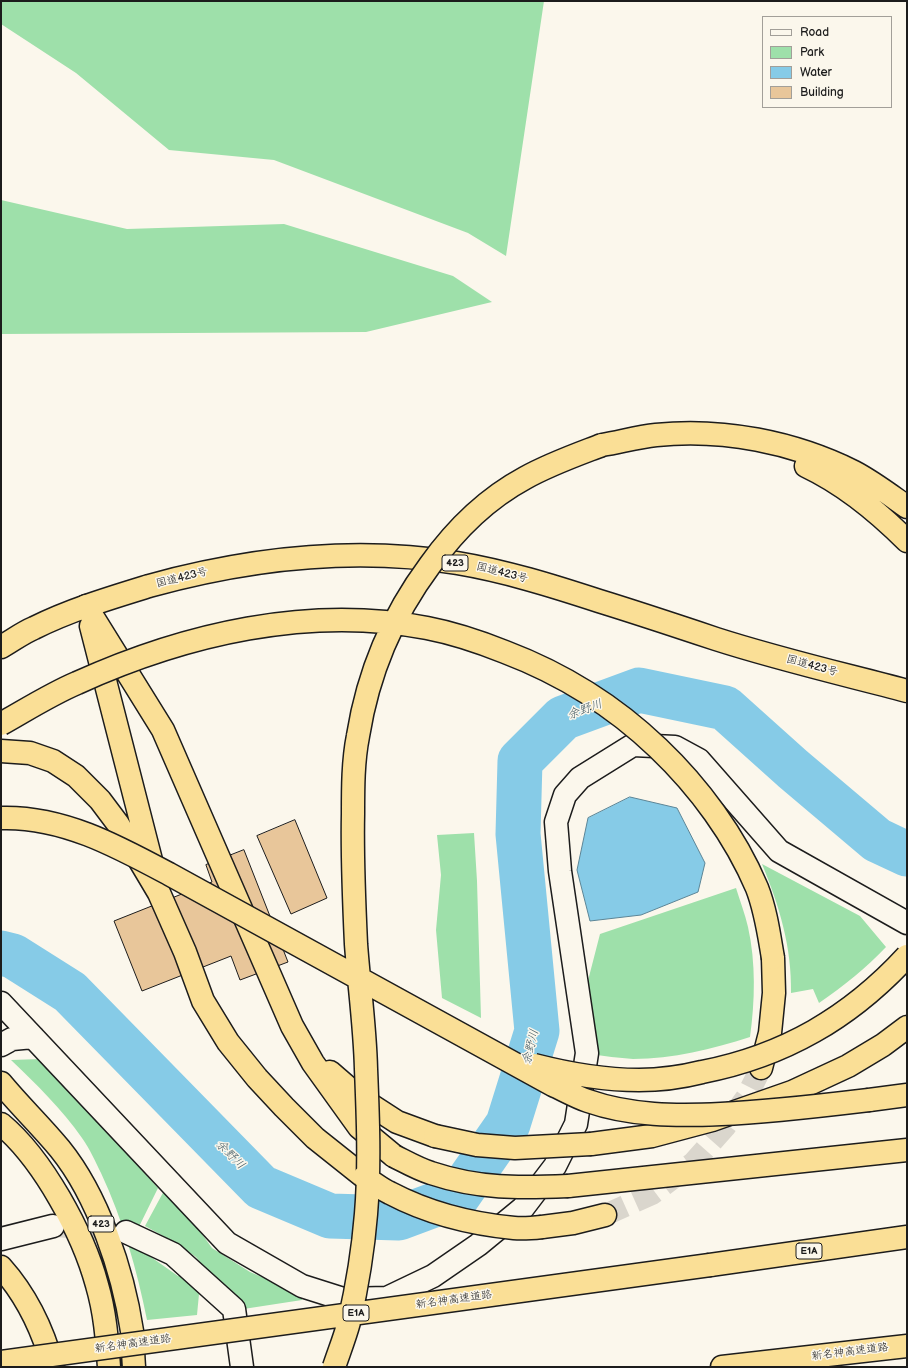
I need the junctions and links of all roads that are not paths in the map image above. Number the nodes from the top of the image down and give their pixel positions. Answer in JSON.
{"nodes":[{"id":1,"x":706,"y":434,"type":"junction"},
{"id":2,"x":907,"y":507,"type":"edge"},
{"id":3,"x":907,"y":541,"type":"edge"},
{"id":4,"x":86,"y":606,"type":"junction"},
{"id":5,"x":1,"y":647,"type":"edge"},
{"id":6,"x":907,"y":691,"type":"edge"},
{"id":7,"x":1,"y":724,"type":"edge"},
{"id":8,"x":1,"y":751,"type":"edge"},
{"id":9,"x":1,"y":818,"type":"edge"},
{"id":10,"x":159,"y":893,"type":"junction"},
{"id":11,"x":907,"y":924,"type":"edge"},
{"id":12,"x":907,"y":956,"type":"edge"},
{"id":13,"x":1,"y":1003,"type":"edge"},
{"id":14,"x":292,"y":1026,"type":"junction"},
{"id":15,"x":907,"y":1027,"type":"edge"},
{"id":16,"x":33,"y":1038,"type":"junction"},
{"id":17,"x":1,"y":1045,"type":"edge"},
{"id":18,"x":504,"y":1057,"type":"junction"},
{"id":19,"x":761,"y":1068,"type":"tunnel mouth"},
{"id":20,"x":1,"y":1083,"type":"edge"},
{"id":21,"x":1,"y":1092,"type":"edge"},
{"id":22,"x":907,"y":1095,"type":"edge"},
{"id":23,"x":19,"y":1105,"type":"junction"},
{"id":24,"x":1,"y":1124,"type":"edge"},
{"id":25,"x":907,"y":1150,"type":"edge"},
{"id":26,"x":605,"y":1215,"type":"tunnel mouth"},
{"id":27,"x":52,"y":1226,"type":"tunnel mouth"},
{"id":28,"x":126,"y":1232,"type":"tunnel mouth"},
{"id":29,"x":907,"y":1237,"type":"edge"},
{"id":30,"x":1,"y":1239,"type":"edge"},
{"id":31,"x":7,"y":1273,"type":"edge"},
{"id":32,"x":907,"y":1346,"type":"edge"},
{"id":33,"x":1,"y":1362,"type":"edge"},
{"id":34,"x":54,"y":1367,"type":"edge"},
{"id":35,"x":109,"y":1367,"type":"edge"},
{"id":36,"x":134,"y":1367,"type":"edge"},
{"id":37,"x":242,"y":1367,"type":"edge"},
{"id":38,"x":334,"y":1367,"type":"edge"},
{"id":39,"x":722,"y":1367,"type":"edge"}],
"edges":[{"from":1,"to":2,"type":"highway"},
{"from":1,"to":3,"type":"highway"},
{"from":1,"to":38,"type":"highway","bridge":true},
{"from":4,"to":5,"type":"highway","name":"国道423号","number":"423"},
{"from":4,"to":6,"type":"highway","name":"国道423号","number":"423"},
{"from":4,"to":10,"type":"highway"},
{"from":4,"to":14,"type":"highway"},
{"from":7,"to":19,"type":"highway","bridge":true},
{"from":8,"to":10,"type":"highway"},
{"from":9,"to":18,"type":"highway","bridge":true},
{"from":10,"to":26,"type":"highway","bridge":true},
{"from":11,"to":16,"type":"street"},
{"from":12,"to":18,"type":"highway","bridge":true},
{"from":13,"to":16,"type":"street"},
{"from":14,"to":15,"type":"highway","bridge":true},
{"from":14,"to":25,"type":"highway","bridge":true},
{"from":16,"to":17,"type":"street"},
{"from":18,"to":22,"type":"highway","bridge":true},
{"from":20,"to":23,"type":"highway"},
{"from":21,"to":23,"type":"highway","number":"423"},
{"from":23,"to":36,"type":"highway","number":"423"},
{"from":24,"to":35,"type":"highway","number":"423"},
{"from":27,"to":30,"type":"street"},
{"from":28,"to":37,"type":"street"},
{"from":29,"to":33,"type":"highway","name":"新名神高速道路","number":"E1A","bridge":true},
{"from":31,"to":34,"type":"highway"},
{"from":32,"to":39,"type":"highway","name":"新名神高速道路"}]}
